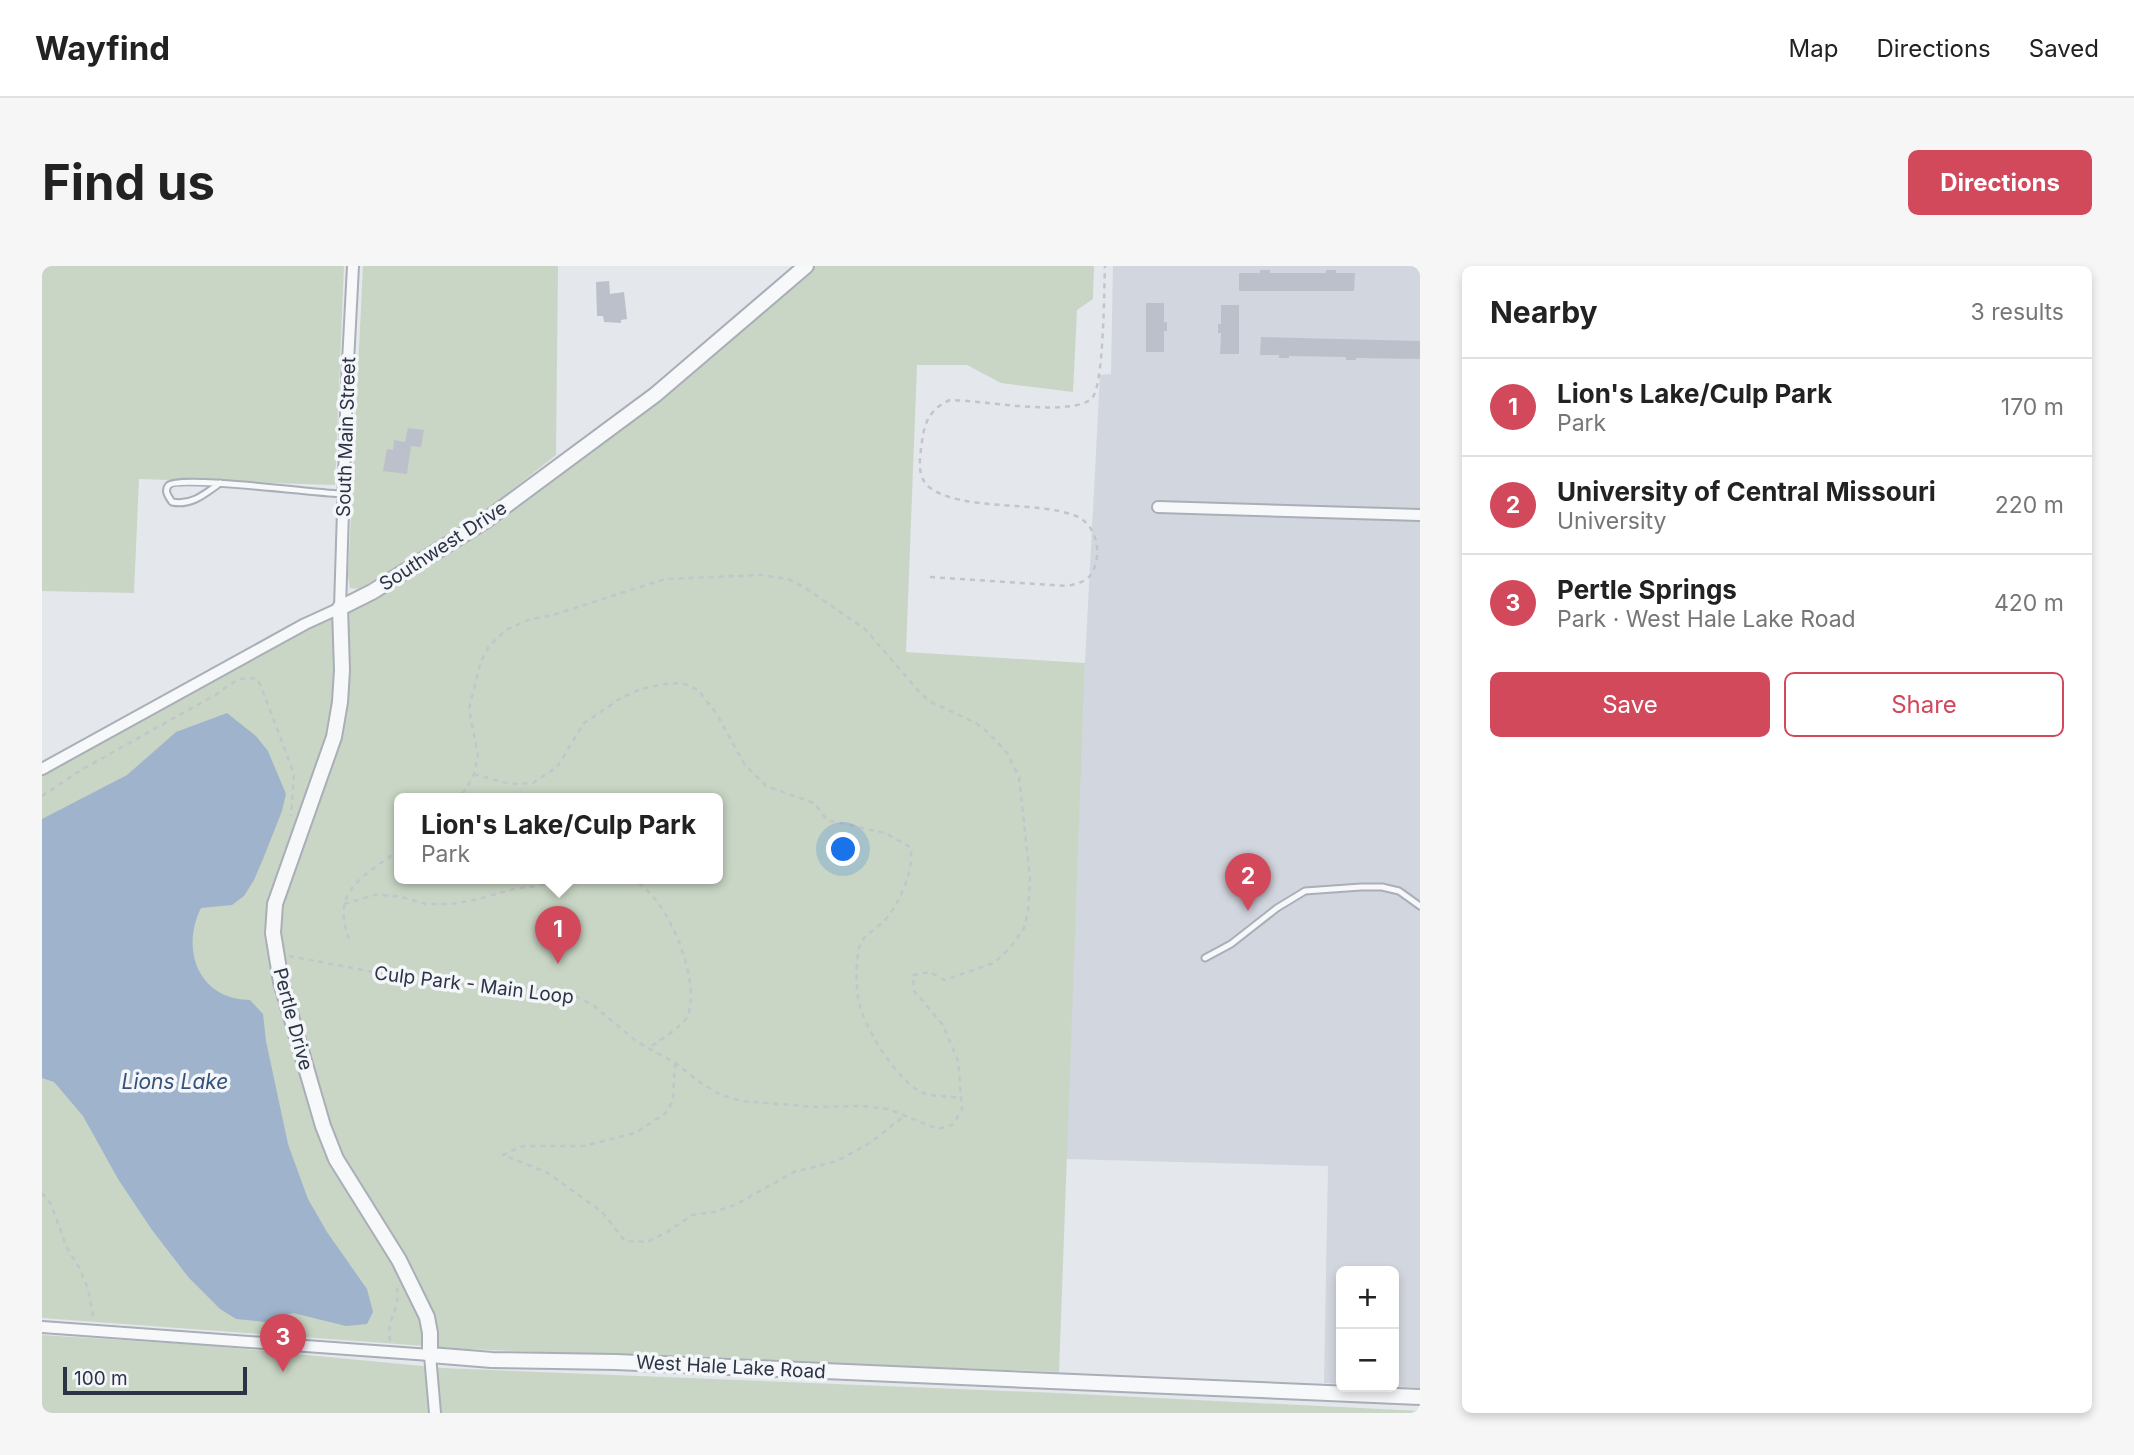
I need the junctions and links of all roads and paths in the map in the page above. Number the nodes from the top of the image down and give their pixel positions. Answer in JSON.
{"nodes":[{"id":1,"x":353,"y":266,"type":"edge"},
{"id":2,"x":806,"y":266,"type":"edge"},
{"id":3,"x":1105,"y":266,"type":"edge"},
{"id":4,"x":220,"y":483,"type":"junction"},
{"id":5,"x":343,"y":494,"type":"junction"},
{"id":6,"x":1158,"y":507,"type":"dead end"},
{"id":7,"x":1420,"y":515,"type":"edge"},
{"id":8,"x":930,"y":577,"type":"dead end"},
{"id":9,"x":340,"y":608,"type":"junction"},
{"id":10,"x":42,"y":769,"type":"edge"},
{"id":11,"x":474,"y":774,"type":"junction"},
{"id":12,"x":462,"y":793,"type":"edge"},
{"id":13,"x":42,"y":796,"type":"edge"},
{"id":14,"x":288,"y":825,"type":"dead end"},
{"id":15,"x":394,"y":853,"type":"edge"},
{"id":16,"x":549,"y":884,"type":"edge"},
{"id":17,"x":641,"y":884,"type":"edge"},
{"id":18,"x":344,"y":904,"type":"junction"},
{"id":19,"x":1420,"y":906,"type":"edge"},
{"id":20,"x":349,"y":939,"type":"dead end"},
{"id":21,"x":276,"y":952,"type":"junction"},
{"id":22,"x":1205,"y":958,"type":"dead end"},
{"id":23,"x":649,"y":1048,"type":"junction"},
{"id":24,"x":675,"y":1063,"type":"junction"},
{"id":25,"x":961,"y":1098,"type":"junction"},
{"id":26,"x":904,"y":1116,"type":"junction"},
{"id":27,"x":42,"y":1193,"type":"edge"},
{"id":28,"x":42,"y":1327,"type":"edge"},
{"id":29,"x":96,"y":1330,"type":"junction"},
{"id":30,"x":430,"y":1355,"type":"junction"},
{"id":31,"x":1420,"y":1397,"type":"edge"},
{"id":32,"x":435,"y":1413,"type":"edge"}],
"edges":[{"from":1,"to":5,"type":"street","name":"South Main Street"},
{"from":2,"to":9,"type":"street","name":"Southwest Drive"},
{"from":3,"to":8,"type":"path"},
{"from":4,"to":4,"type":"lane"},
{"from":4,"to":5,"type":"lane"},
{"from":5,"to":9,"type":"street","name":"South Main Street"},
{"from":6,"to":7,"type":"street"},
{"from":9,"to":10,"type":"street","name":"Southwest Drive"},
{"from":9,"to":21,"type":"street","name":"Pertle Drive"},
{"from":11,"to":12,"type":"path"},
{"from":11,"to":25,"type":"path"},
{"from":11,"to":25,"type":"path"},
{"from":13,"to":14,"type":"path"},
{"from":15,"to":18,"type":"path"},
{"from":16,"to":18,"type":"path"},
{"from":17,"to":23,"type":"path"},
{"from":18,"to":20,"type":"path"},
{"from":19,"to":22,"type":"lane"},
{"from":21,"to":23,"type":"path","name":"Culp Park - Main Loop"},
{"from":21,"to":30,"type":"street","name":"Pertle Drive"},
{"from":23,"to":24,"type":"path","name":"Culp Park - Main Loop"},
{"from":24,"to":26,"type":"path","name":"Culp Park - Main Loop"},
{"from":24,"to":26,"type":"path"},
{"from":25,"to":26,"type":"path","name":"Culp Park - Main Loop"},
{"from":27,"to":29,"type":"path"},
{"from":28,"to":29,"type":"street","name":"West Hale Lake Road"},
{"from":29,"to":30,"type":"street","name":"West Hale Lake Road"},
{"from":30,"to":31,"type":"street","name":"West Hale Lake Road"},
{"from":30,"to":32,"type":"street","name":"Pertle Drive"}]}
